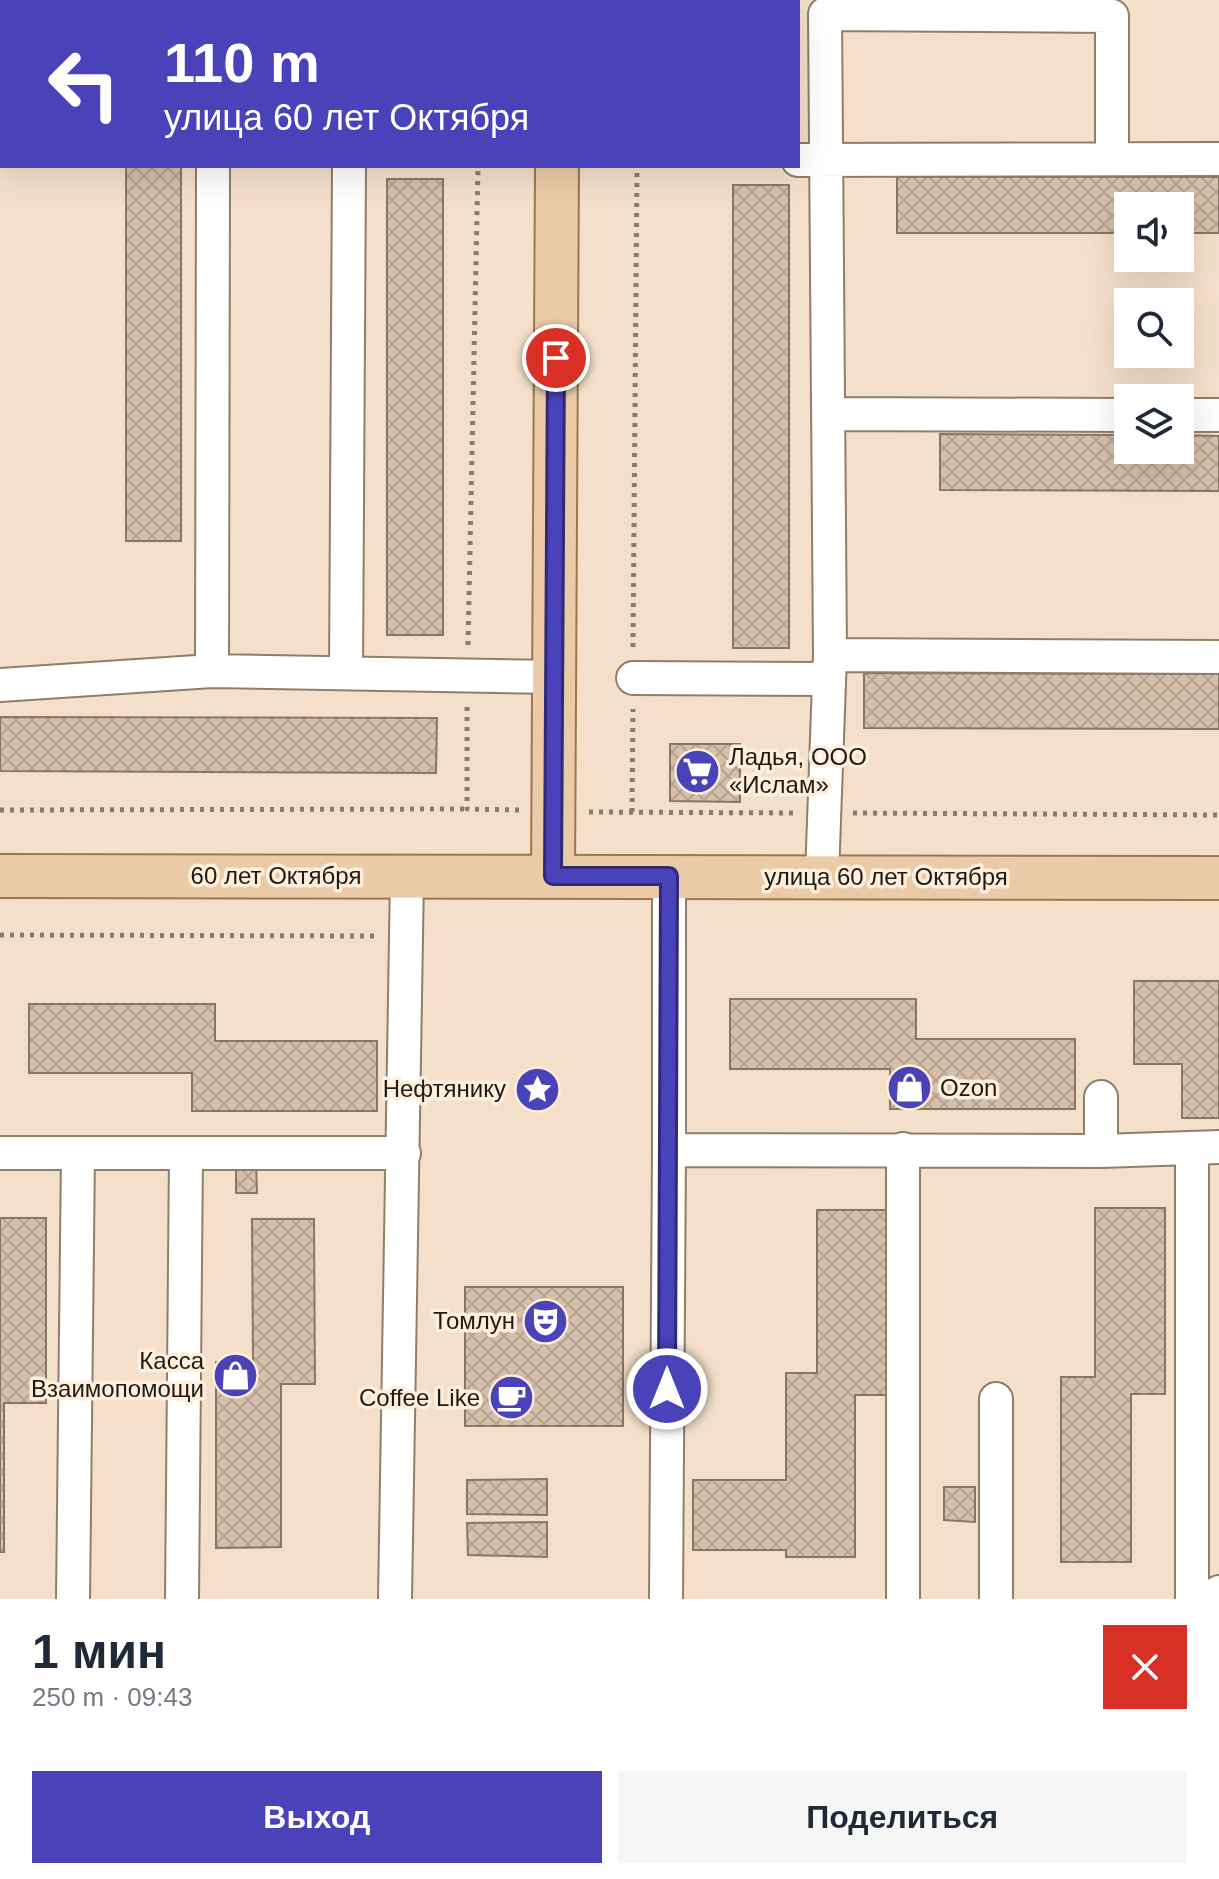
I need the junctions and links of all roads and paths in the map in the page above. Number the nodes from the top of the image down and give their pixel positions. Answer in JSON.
{"nodes":[{"id":1,"x":1112,"y":159,"type":"junction"},
{"id":2,"x":1219,"y":159,"type":"edge"},
{"id":3,"x":812,"y":160,"type":"edge"},
{"id":4,"x":213,"y":168,"type":"edge"},
{"id":5,"x":349,"y":168,"type":"edge"},
{"id":6,"x":478,"y":168,"type":"edge"},
{"id":7,"x":557,"y":168,"type":"edge"},
{"id":8,"x":637,"y":168,"type":"edge"},
{"id":9,"x":830,"y":414,"type":"junction"},
{"id":10,"x":1114,"y":415,"type":"edge"},
{"id":11,"x":1194,"y":415,"type":"edge"},
{"id":12,"x":1219,"y":415,"type":"edge"},
{"id":13,"x":1219,"y":657,"type":"edge"},
{"id":14,"x":830,"y":667,"type":"junction"},
{"id":15,"x":212,"y":671,"type":"junction"},
{"id":16,"x":346,"y":672,"type":"junction"},
{"id":17,"x":554,"y":677,"type":"junction"},
{"id":18,"x":467,"y":678,"type":"junction"},
{"id":19,"x":633,"y":678,"type":"junction"},
{"id":20,"x":0,"y":685,"type":"edge"},
{"id":21,"x":467,"y":809,"type":"junction"},
{"id":22,"x":0,"y":810,"type":"edge"},
{"id":23,"x":553,"y":811,"type":"junction"},
{"id":24,"x":632,"y":812,"type":"junction"},
{"id":25,"x":825,"y":813,"type":"junction"},
{"id":26,"x":1219,"y":815,"type":"edge"},
{"id":27,"x":0,"y":876,"type":"edge"},
{"id":28,"x":407,"y":876,"type":"junction"},
{"id":29,"x":553,"y":876,"type":"junction"},
{"id":30,"x":669,"y":876,"type":"junction"},
{"id":31,"x":822,"y":876,"type":"junction"},
{"id":32,"x":1219,"y":878,"type":"edge"},
{"id":33,"x":0,"y":935,"type":"edge"},
{"id":34,"x":406,"y":936,"type":"junction"},
{"id":35,"x":1101,"y":1097,"type":"dead end"},
{"id":36,"x":1205,"y":1147,"type":"edge"},
{"id":37,"x":903,"y":1149,"type":"junction"},
{"id":38,"x":669,"y":1150,"type":"junction"},
{"id":39,"x":1101,"y":1151,"type":"junction"},
{"id":40,"x":0,"y":1153,"type":"edge"},
{"id":41,"x":78,"y":1153,"type":"junction"},
{"id":42,"x":186,"y":1153,"type":"junction"},
{"id":43,"x":404,"y":1153,"type":"junction"},
{"id":44,"x":996,"y":1399,"type":"dead end"},
{"id":45,"x":1219,"y":1592,"type":"edge"},
{"id":46,"x":73,"y":1599,"type":"edge"},
{"id":47,"x":182,"y":1599,"type":"edge"},
{"id":48,"x":395,"y":1599,"type":"edge"},
{"id":49,"x":666,"y":1599,"type":"edge"},
{"id":50,"x":903,"y":1599,"type":"edge"},
{"id":51,"x":996,"y":1599,"type":"edge"},
{"id":52,"x":1192,"y":1599,"type":"edge"},
{"id":53,"x":1207,"y":1599,"type":"edge"}],
"edges":[{"from":1,"to":2,"type":"lane"},
{"from":1,"to":3,"type":"lane"},
{"from":1,"to":3,"type":"lane"},
{"from":3,"to":9,"type":"lane"},
{"from":4,"to":15,"type":"lane"},
{"from":5,"to":16,"type":"lane"},
{"from":6,"to":18,"type":"path"},
{"from":7,"to":17,"type":"main road"},
{"from":8,"to":19,"type":"path"},
{"from":9,"to":10,"type":"lane"},
{"from":9,"to":14,"type":"lane"},
{"from":11,"to":12,"type":"lane"},
{"from":13,"to":14,"type":"lane"},
{"from":14,"to":19,"type":"lane"},
{"from":14,"to":25,"type":"lane"},
{"from":15,"to":16,"type":"lane"},
{"from":15,"to":20,"type":"lane"},
{"from":16,"to":18,"type":"lane"},
{"from":17,"to":18,"type":"lane"},
{"from":17,"to":23,"type":"main road"},
{"from":18,"to":21,"type":"path"},
{"from":19,"to":24,"type":"path"},
{"from":21,"to":22,"type":"path"},
{"from":21,"to":23,"type":"path"},
{"from":23,"to":24,"type":"path"},
{"from":23,"to":29,"type":"main road"},
{"from":24,"to":25,"type":"path"},
{"from":25,"to":26,"type":"path"},
{"from":25,"to":31,"type":"lane"},
{"from":27,"to":28,"type":"main road","name":"60 лет Октября"},
{"from":28,"to":29,"type":"main road","name":"60 лет Октября"},
{"from":28,"to":34,"type":"lane"},
{"from":29,"to":30,"type":"main road","name":"улица 60 лет Октября"},
{"from":30,"to":31,"type":"main road","name":"улица 60 лет Октября"},
{"from":30,"to":38,"type":"lane"},
{"from":31,"to":32,"type":"main road","name":"улица 60 лет Октября"},
{"from":33,"to":34,"type":"path"},
{"from":34,"to":43,"type":"lane"},
{"from":35,"to":39,"type":"lane"},
{"from":36,"to":39,"type":"lane"},
{"from":36,"to":52,"type":"lane"},
{"from":37,"to":38,"type":"lane"},
{"from":37,"to":39,"type":"lane"},
{"from":37,"to":50,"type":"lane"},
{"from":38,"to":49,"type":"lane"},
{"from":40,"to":41,"type":"lane"},
{"from":41,"to":42,"type":"lane"},
{"from":41,"to":46,"type":"lane"},
{"from":42,"to":43,"type":"lane"},
{"from":42,"to":47,"type":"lane"},
{"from":43,"to":48,"type":"lane"},
{"from":44,"to":51,"type":"lane"},
{"from":45,"to":53,"type":"lane"}]}
